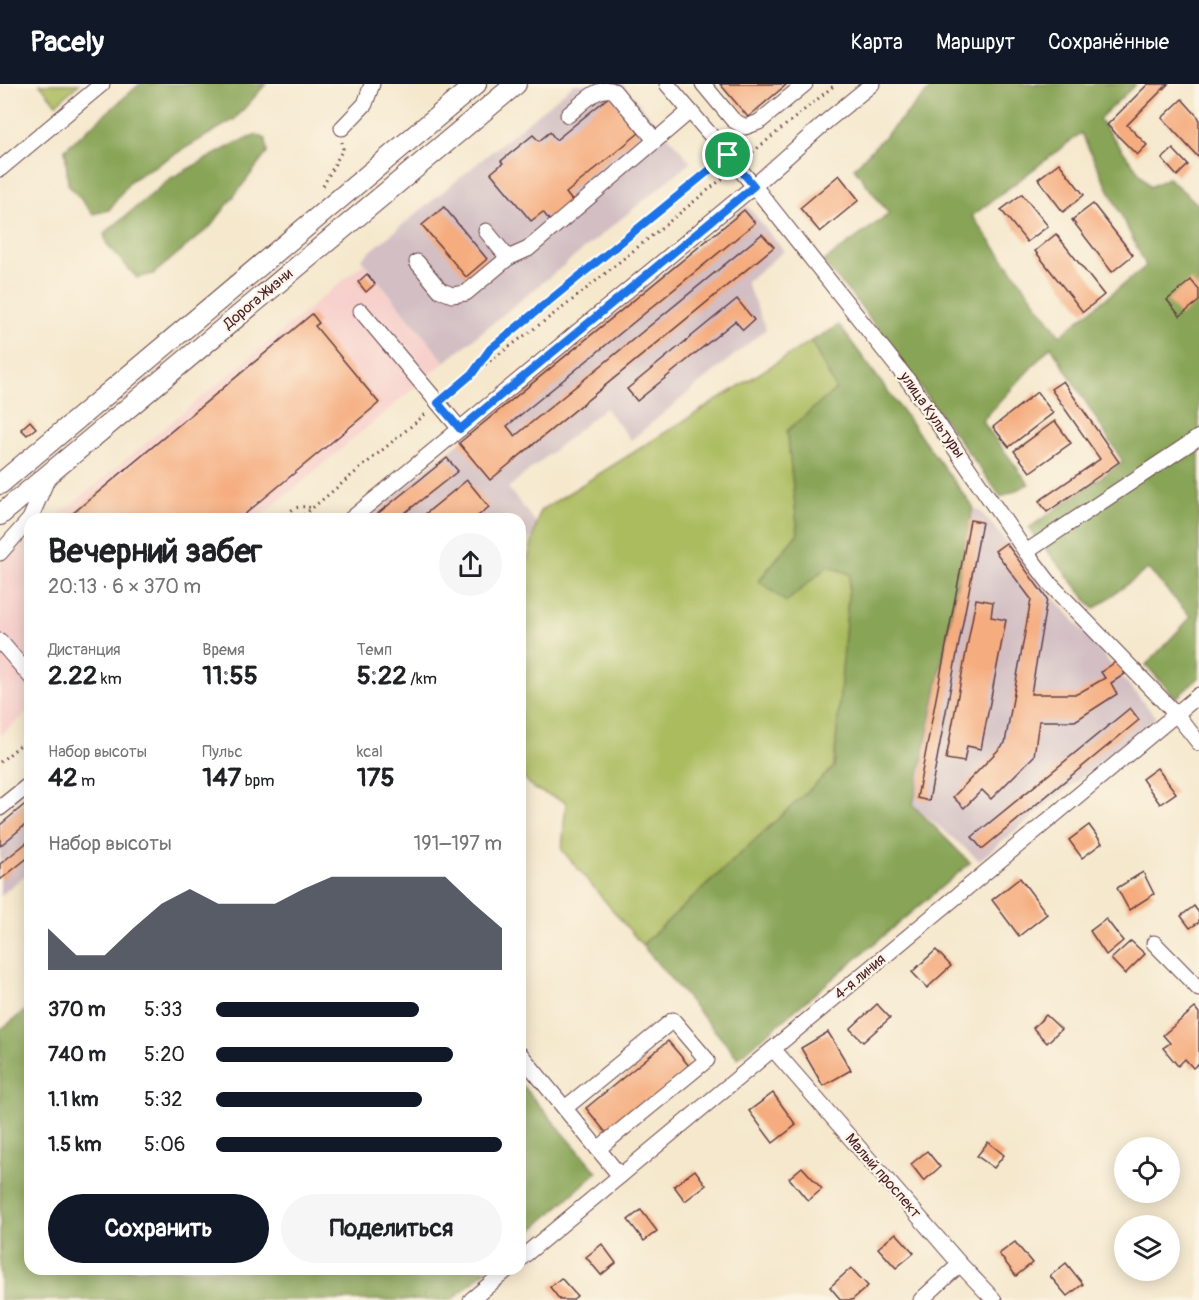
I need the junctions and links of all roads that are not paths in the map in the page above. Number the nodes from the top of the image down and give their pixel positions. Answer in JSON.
{"nodes":[{"id":1,"x":102,"y":84,"type":"edge"},
{"id":2,"x":372,"y":84,"type":"edge"},
{"id":3,"x":476,"y":84,"type":"edge"},
{"id":4,"x":516,"y":84,"type":"edge"},
{"id":5,"x":703,"y":84,"type":"edge"},
{"id":6,"x":805,"y":84,"type":"edge"},
{"id":7,"x":872,"y":84,"type":"edge"},
{"id":8,"x":673,"y":86,"type":"edge"},
{"id":9,"x":690,"y":111,"type":"junction"},
{"id":10,"x":568,"y":115,"type":"dead end"},
{"id":11,"x":342,"y":128,"type":"road end"},
{"id":12,"x":655,"y":140,"type":"junction"},
{"id":13,"x":0,"y":169,"type":"edge"},
{"id":14,"x":754,"y":186,"type":"junction"},
{"id":15,"x":486,"y":231,"type":"dead end"},
{"id":16,"x":508,"y":258,"type":"junction"},
{"id":17,"x":417,"y":262,"type":"dead end"},
{"id":18,"x":361,"y":311,"type":"dead end"},
{"id":19,"x":460,"y":429,"type":"junction"},
{"id":20,"x":1199,"y":437,"type":"edge"},
{"id":21,"x":49,"y":474,"type":"junction"},
{"id":22,"x":0,"y":484,"type":"edge"},
{"id":23,"x":35,"y":513,"type":"edge"},
{"id":24,"x":358,"y":513,"type":"edge"},
{"id":25,"x":0,"y":515,"type":"edge"},
{"id":26,"x":24,"y":526,"type":"edge"},
{"id":27,"x":1026,"y":552,"type":"junction"},
{"id":28,"x":0,"y":553,"type":"edge"},
{"id":29,"x":0,"y":641,"type":"edge"},
{"id":30,"x":24,"y":669,"type":"edge"},
{"id":31,"x":1199,"y":695,"type":"edge"},
{"id":32,"x":1176,"y":714,"type":"junction"},
{"id":33,"x":1199,"y":742,"type":"edge"},
{"id":34,"x":24,"y":789,"type":"edge"},
{"id":35,"x":0,"y":808,"type":"edge"},
{"id":36,"x":1154,"y":943,"type":"dead end"},
{"id":37,"x":1199,"y":989,"type":"edge"},
{"id":38,"x":772,"y":1050,"type":"junction"},
{"id":39,"x":526,"y":1061,"type":"edge"},
{"id":40,"x":565,"y":1108,"type":"junction"},
{"id":41,"x":598,"y":1149,"type":"junction"},
{"id":42,"x":620,"y":1176,"type":"junction"},
{"id":43,"x":526,"y":1254,"type":"edge"},
{"id":44,"x":960,"y":1264,"type":"junction"},
{"id":45,"x":501,"y":1275,"type":"edge"},
{"id":46,"x":471,"y":1300,"type":"edge"},
{"id":47,"x":921,"y":1300,"type":"edge"},
{"id":48,"x":994,"y":1300,"type":"edge"}],
"edges":[{"from":1,"to":13,"type":"street"},
{"from":2,"to":11,"type":"street"},
{"from":3,"to":22,"type":"main road","name":"Дорога Жизни"},
{"from":4,"to":21,"type":"main road","name":"Дорога Жизни"},
{"from":5,"to":6,"type":"street"},
{"from":7,"to":14,"type":"street"},
{"from":8,"to":9,"type":"street","name":"улица Культуры"},
{"from":9,"to":12,"type":"street"},
{"from":9,"to":14,"type":"street","name":"улица Культуры"},
{"from":10,"to":12,"type":"street"},
{"from":12,"to":16,"type":"street"},
{"from":14,"to":19,"type":"street"},
{"from":14,"to":27,"type":"street","name":"улица Культуры"},
{"from":15,"to":16,"type":"street"},
{"from":16,"to":17,"type":"street"},
{"from":18,"to":19,"type":"street"},
{"from":19,"to":24,"type":"street"},
{"from":20,"to":27,"type":"street"},
{"from":21,"to":23,"type":"street"},
{"from":21,"to":25,"type":"main road","name":"Дорога Жизни"},
{"from":26,"to":28,"type":"street"},
{"from":27,"to":32,"type":"street","name":"улица Культуры"},
{"from":29,"to":30,"type":"street"},
{"from":31,"to":32,"type":"street","name":"4-я линия"},
{"from":32,"to":33,"type":"street","name":"улица Культуры"},
{"from":32,"to":38,"type":"street","name":"4-я линия"},
{"from":34,"to":35,"type":"street"},
{"from":36,"to":37,"type":"street"},
{"from":38,"to":42,"type":"street","name":"4-я линия"},
{"from":38,"to":44,"type":"street","name":"Малый проспект"},
{"from":39,"to":40,"type":"street"},
{"from":40,"to":41,"type":"street"},
{"from":40,"to":41,"type":"street"},
{"from":41,"to":42,"type":"street"},
{"from":42,"to":43,"type":"street","name":"4-я линия"},
{"from":44,"to":47,"type":"street"},
{"from":44,"to":48,"type":"street","name":"Малый проспект"},
{"from":45,"to":46,"type":"street"}]}
